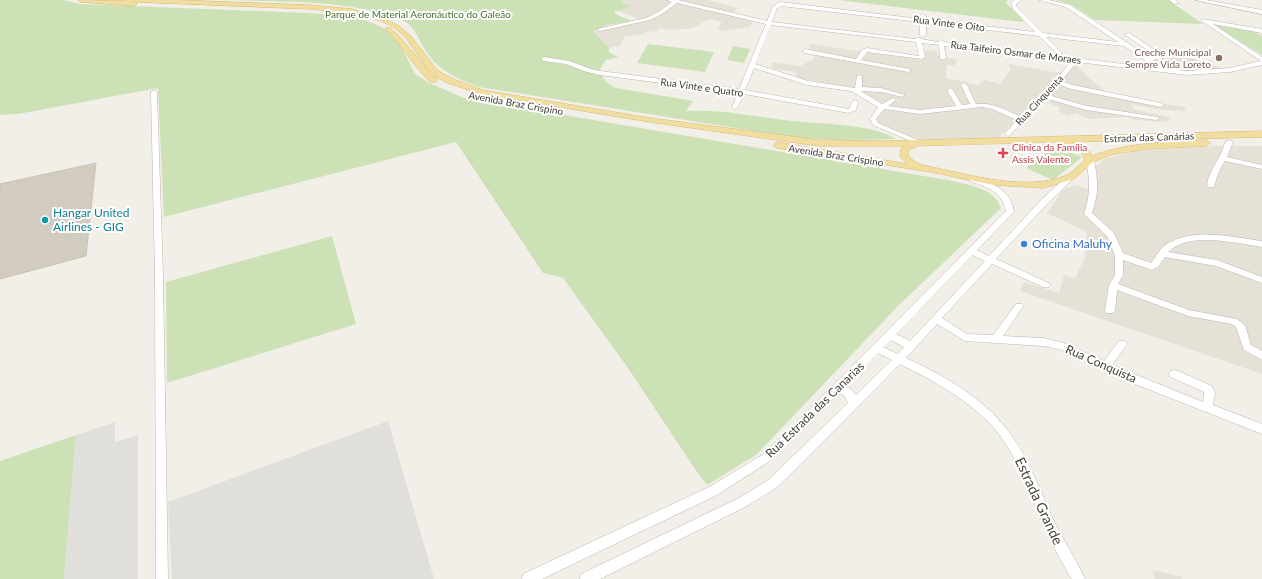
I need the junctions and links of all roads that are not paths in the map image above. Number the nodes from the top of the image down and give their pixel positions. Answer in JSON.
{"nodes":[{"id":1,"x":81,"y":0,"type":"edge"},
{"id":2,"x":127,"y":0,"type":"edge"},
{"id":3,"x":1019,"y":0,"type":"edge"},
{"id":4,"x":1042,"y":0,"type":"edge"},
{"id":5,"x":1198,"y":0,"type":"edge"},
{"id":6,"x":673,"y":1,"type":"edge"},
{"id":7,"x":1050,"y":1,"type":"edge"},
{"id":8,"x":1262,"y":12,"type":"edge"},
{"id":9,"x":923,"y":17,"type":"junction"},
{"id":10,"x":769,"y":22,"type":"junction"},
{"id":11,"x":600,"y":29,"type":"dead end"},
{"id":12,"x":1262,"y":31,"type":"edge"},
{"id":13,"x":1041,"y":34,"type":"junction"},
{"id":14,"x":1127,"y":34,"type":"dead end"},
{"id":15,"x":921,"y":37,"type":"junction"},
{"id":16,"x":941,"y":42,"type":"junction"},
{"id":17,"x":1123,"y":44,"type":"junction"},
{"id":18,"x":805,"y":51,"type":"dead end"},
{"id":19,"x":1060,"y":55,"type":"junction"},
{"id":20,"x":942,"y":58,"type":"dead end"},
{"id":21,"x":544,"y":59,"type":"dead end"},
{"id":22,"x":1147,"y":59,"type":"junction"},
{"id":23,"x":858,"y":60,"type":"junction"},
{"id":24,"x":1075,"y":60,"type":"junction"},
{"id":25,"x":1262,"y":61,"type":"edge"},
{"id":26,"x":752,"y":65,"type":"junction"},
{"id":27,"x":1069,"y":66,"type":"junction"},
{"id":28,"x":908,"y":70,"type":"dead end"},
{"id":29,"x":1164,"y":70,"type":"junction"},
{"id":30,"x":860,"y":76,"type":"dead end"},
{"id":31,"x":1057,"y":82,"type":"junction"},
{"id":32,"x":964,"y":84,"type":"dead end"},
{"id":33,"x":858,"y":90,"type":"junction"},
{"id":34,"x":950,"y":90,"type":"dead end"},
{"id":35,"x":740,"y":91,"type":"junction"},
{"id":36,"x":154,"y":92,"type":"dead end"},
{"id":37,"x":902,"y":94,"type":"dead end"},
{"id":38,"x":1044,"y":96,"type":"junction"},
{"id":39,"x":893,"y":100,"type":"dead end"},
{"id":40,"x":856,"y":102,"type":"dead end"},
{"id":41,"x":1161,"y":105,"type":"dead end"},
{"id":42,"x":882,"y":106,"type":"junction"},
{"id":43,"x":974,"y":106,"type":"junction"},
{"id":44,"x":735,"y":107,"type":"dead end"},
{"id":45,"x":960,"y":107,"type":"junction"},
{"id":46,"x":1156,"y":118,"type":"dead end"},
{"id":47,"x":1021,"y":119,"type":"junction"},
{"id":48,"x":1008,"y":134,"type":"dead end"},
{"id":49,"x":1262,"y":134,"type":"edge"},
{"id":50,"x":1054,"y":140,"type":"junction"},
{"id":51,"x":1262,"y":141,"type":"edge"},
{"id":52,"x":1229,"y":142,"type":"junction"},
{"id":53,"x":918,"y":143,"type":"junction"},
{"id":54,"x":1224,"y":159,"type":"junction"},
{"id":55,"x":1090,"y":160,"type":"junction"},
{"id":56,"x":1262,"y":167,"type":"edge"},
{"id":57,"x":929,"y":170,"type":"junction"},
{"id":58,"x":1071,"y":177,"type":"junction"},
{"id":59,"x":969,"y":178,"type":"junction"},
{"id":60,"x":1211,"y":185,"type":"dead end"},
{"id":61,"x":1262,"y":244,"type":"edge"},
{"id":62,"x":972,"y":251,"type":"junction"},
{"id":63,"x":1162,"y":254,"type":"junction"},
{"id":64,"x":1119,"y":255,"type":"junction"},
{"id":65,"x":991,"y":260,"type":"junction"},
{"id":66,"x":1262,"y":280,"type":"edge"},
{"id":67,"x":1046,"y":285,"type":"dead end"},
{"id":68,"x":1114,"y":285,"type":"junction"},
{"id":69,"x":1019,"y":306,"type":"dead end"},
{"id":70,"x":1110,"y":311,"type":"dead end"},
{"id":71,"x":936,"y":319,"type":"junction"},
{"id":72,"x":890,"y":335,"type":"junction"},
{"id":73,"x":996,"y":339,"type":"junction"},
{"id":74,"x":1122,"y":344,"type":"dead end"},
{"id":75,"x":912,"y":346,"type":"junction"},
{"id":76,"x":876,"y":348,"type":"junction"},
{"id":77,"x":1262,"y":356,"type":"edge"},
{"id":78,"x":899,"y":359,"type":"junction"},
{"id":79,"x":1105,"y":367,"type":"junction"},
{"id":80,"x":1174,"y":374,"type":"dead end"},
{"id":81,"x":835,"y":390,"type":"junction"},
{"id":82,"x":854,"y":404,"type":"junction"},
{"id":83,"x":1207,"y":408,"type":"junction"},
{"id":84,"x":1262,"y":429,"type":"edge"},
{"id":85,"x":162,"y":579,"type":"edge"},
{"id":86,"x":528,"y":579,"type":"edge"},
{"id":87,"x":586,"y":579,"type":"edge"},
{"id":88,"x":1079,"y":579,"type":"edge"}],
"edges":[{"from":1,"to":57,"type":"main road","name":"Avenida Braz Crispino"},
{"from":2,"to":53,"type":"main road","name":"Avenida Braz Crispino"},
{"from":3,"to":13,"type":"street","name":"Rua Cinquenta"},
{"from":4,"to":7,"type":"street"},
{"from":5,"to":8,"type":"street"},
{"from":6,"to":10,"type":"street","name":"Rua Taifeiro Osmar de Moraes"},
{"from":6,"to":11,"type":"street"},
{"from":7,"to":17,"type":"street"},
{"from":9,"to":10,"type":"street","name":"Rua Vinte e Oito"},
{"from":9,"to":13,"type":"street","name":"Rua Vinte e Oito"},
{"from":9,"to":15,"type":"street"},
{"from":10,"to":15,"type":"street","name":"Rua Taifeiro Osmar de Moraes"},
{"from":10,"to":26,"type":"street"},
{"from":12,"to":25,"type":"street"},
{"from":13,"to":17,"type":"street","name":"Rua Vinte e Oito"},
{"from":13,"to":19,"type":"street","name":"Rua Cinquenta"},
{"from":14,"to":22,"type":"street"},
{"from":15,"to":16,"type":"street","name":"Rua Taifeiro Osmar de Moraes"},
{"from":15,"to":23,"type":"street"},
{"from":16,"to":19,"type":"street","name":"Rua Taifeiro Osmar de Moraes"},
{"from":16,"to":20,"type":"street"},
{"from":17,"to":22,"type":"street"},
{"from":18,"to":23,"type":"street"},
{"from":19,"to":24,"type":"street","name":"Rua Taifeiro Osmar de Moraes"},
{"from":19,"to":27,"type":"street","name":"Rua Cinquenta"},
{"from":21,"to":35,"type":"street","name":"Rua Vinte e Quatro"},
{"from":22,"to":29,"type":"street"},
{"from":23,"to":28,"type":"street"},
{"from":24,"to":27,"type":"street","name":"Rua Cinquenta"},
{"from":24,"to":29,"type":"street","name":"Rua Taifeiro Osmar de Moraes"},
{"from":25,"to":29,"type":"street","name":"Rua Taifeiro Osmar de Moraes"},
{"from":26,"to":33,"type":"street"},
{"from":26,"to":35,"type":"street"},
{"from":27,"to":31,"type":"street","name":"Rua Cinquenta"},
{"from":30,"to":33,"type":"street"},
{"from":31,"to":38,"type":"street","name":"Rua Cinquenta"},
{"from":31,"to":41,"type":"street"},
{"from":32,"to":43,"type":"street"},
{"from":33,"to":37,"type":"street"},
{"from":33,"to":42,"type":"street"},
{"from":34,"to":45,"type":"street"},
{"from":35,"to":40,"type":"street","name":"Rua Vinte e Quatro"},
{"from":35,"to":44,"type":"street"},
{"from":36,"to":85,"type":"street"},
{"from":38,"to":46,"type":"street"},
{"from":38,"to":47,"type":"street","name":"Rua Cinquenta"},
{"from":39,"to":42,"type":"street"},
{"from":42,"to":45,"type":"street"},
{"from":42,"to":53,"type":"street"},
{"from":43,"to":45,"type":"street"},
{"from":43,"to":47,"type":"street"},
{"from":47,"to":48,"type":"street","name":"Rua Cinquenta"},
{"from":49,"to":50,"type":"main road","name":"Estrada das Canárias"},
{"from":50,"to":53,"type":"main road","name":"Estrada das Canárias"},
{"from":50,"to":55,"type":"main road"},
{"from":51,"to":52,"type":"main road","name":"Estrada das Canárias"},
{"from":52,"to":54,"type":"street"},
{"from":52,"to":55,"type":"main road","name":"Estrada das Canárias"},
{"from":53,"to":57,"type":"main road"},
{"from":54,"to":56,"type":"street"},
{"from":54,"to":60,"type":"street"},
{"from":55,"to":58,"type":"main road","name":"Estrada das Canárias"},
{"from":55,"to":64,"type":"street"},
{"from":57,"to":59,"type":"main road","name":"Estrada das Canárias"},
{"from":58,"to":59,"type":"main road","name":"Estrada das Canárias"},
{"from":58,"to":65,"type":"street","name":"Rua Estrada das Canarias"},
{"from":59,"to":62,"type":"street","name":"Rua Estrada das Canarias"},
{"from":61,"to":63,"type":"street"},
{"from":62,"to":65,"type":"street"},
{"from":62,"to":72,"type":"street","name":"Rua Estrada das Canarias"},
{"from":63,"to":64,"type":"street"},
{"from":63,"to":66,"type":"street"},
{"from":64,"to":68,"type":"street"},
{"from":65,"to":67,"type":"street"},
{"from":65,"to":71,"type":"street","name":"Rua Estrada das Canarias"},
{"from":68,"to":70,"type":"street"},
{"from":68,"to":77,"type":"street"},
{"from":69,"to":73,"type":"street"},
{"from":71,"to":73,"type":"street","name":"Rua Conquista"},
{"from":71,"to":75,"type":"street","name":"Rua Estrada das Canarias"},
{"from":72,"to":75,"type":"street"},
{"from":72,"to":76,"type":"street","name":"Rua Estrada das Canarias"},
{"from":73,"to":79,"type":"street","name":"Rua Conquista"},
{"from":74,"to":79,"type":"street"},
{"from":75,"to":78,"type":"street","name":"Rua Estrada das Canarias"},
{"from":76,"to":78,"type":"street","name":"Estrada Grande"},
{"from":76,"to":81,"type":"street","name":"Rua Estrada das Canarias"},
{"from":78,"to":82,"type":"street","name":"Rua Estrada das Canarias"},
{"from":78,"to":88,"type":"street","name":"Estrada Grande"},
{"from":79,"to":83,"type":"street","name":"Rua Conquista"},
{"from":80,"to":83,"type":"street"},
{"from":81,"to":82,"type":"street"},
{"from":81,"to":86,"type":"street","name":"Rua Estrada das Canarias"},
{"from":82,"to":87,"type":"street","name":"Rua Estrada das Canarias"},
{"from":83,"to":84,"type":"street","name":"Rua Conquista"}]}
